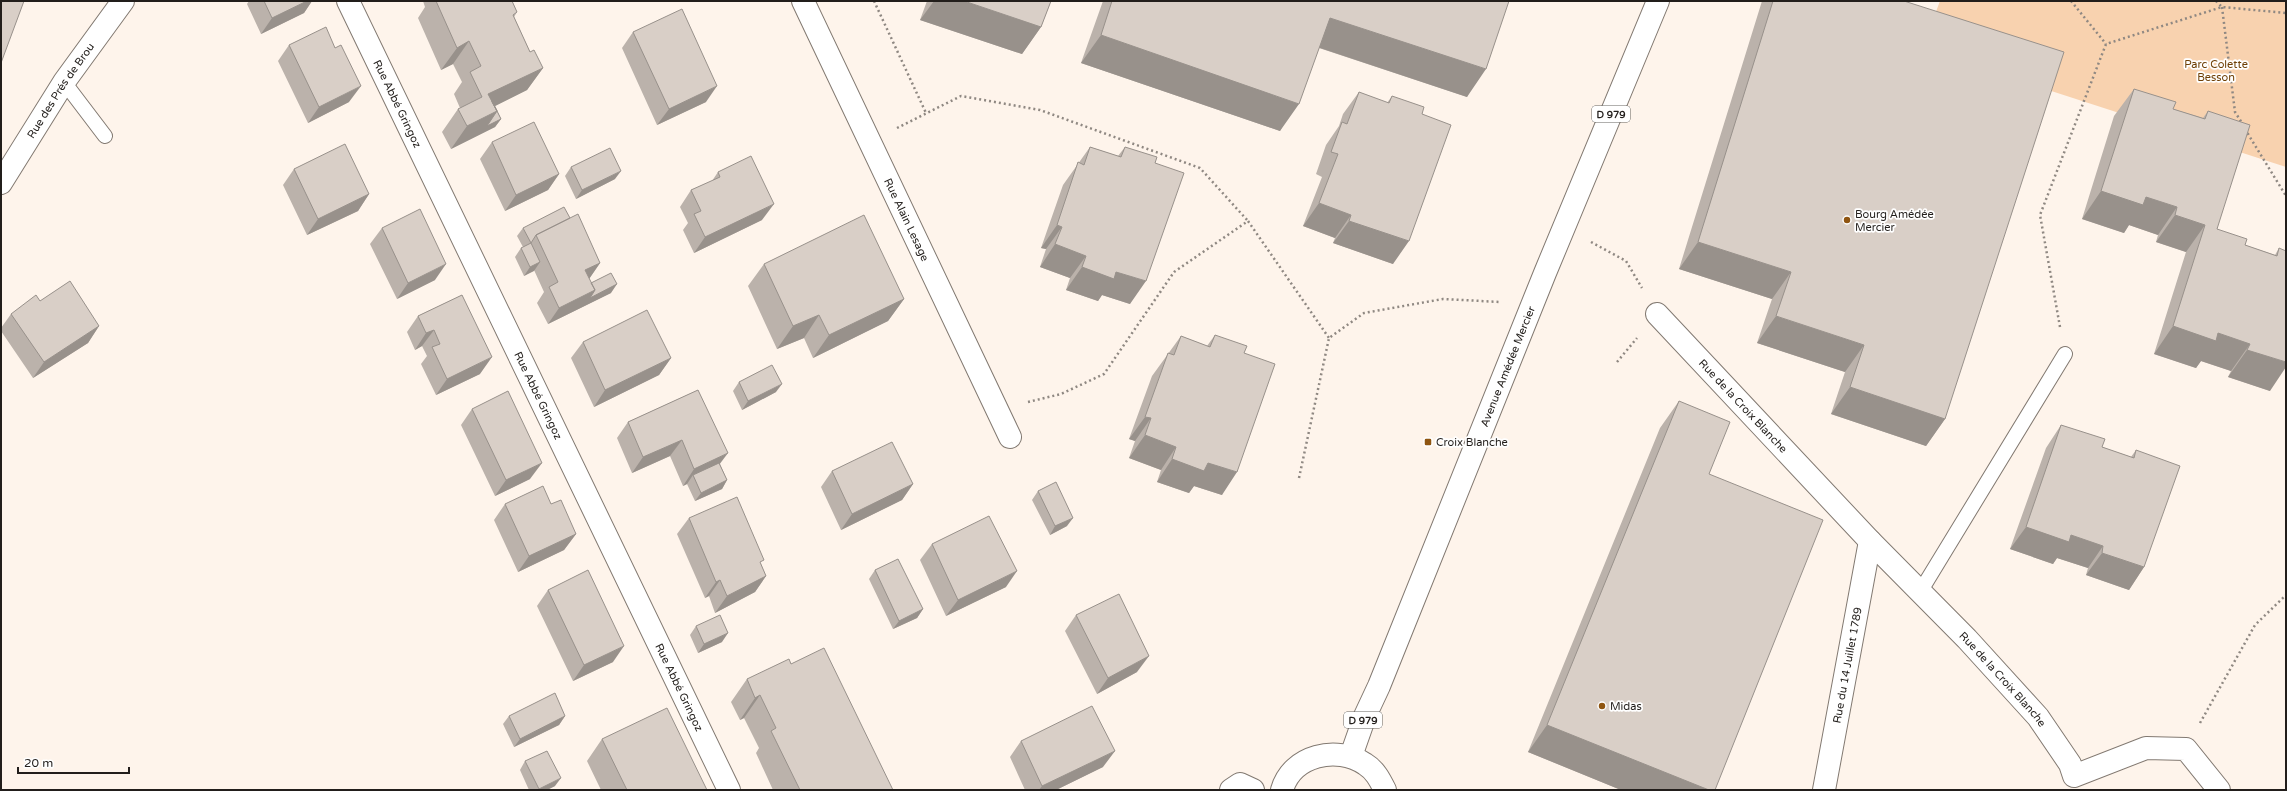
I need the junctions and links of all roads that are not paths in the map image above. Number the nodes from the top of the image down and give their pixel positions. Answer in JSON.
{"nodes":[{"id":1,"x":123,"y":1,"type":"edge"},
{"id":2,"x":348,"y":1,"type":"edge"},
{"id":3,"x":803,"y":1,"type":"edge"},
{"id":4,"x":1658,"y":1,"type":"edge"},
{"id":5,"x":64,"y":82,"type":"junction"},
{"id":6,"x":105,"y":136,"type":"dead end"},
{"id":7,"x":1,"y":183,"type":"edge"},
{"id":8,"x":1657,"y":314,"type":"road end"},
{"id":9,"x":2065,"y":354,"type":"road end"},
{"id":10,"x":1010,"y":437,"type":"dead end"},
{"id":11,"x":1870,"y":541,"type":"junction"},
{"id":12,"x":1920,"y":592,"type":"junction"},
{"id":13,"x":1351,"y":756,"type":"junction"},
{"id":14,"x":729,"y":790,"type":"edge"},
{"id":15,"x":1231,"y":790,"type":"edge"},
{"id":16,"x":1253,"y":790,"type":"edge"},
{"id":17,"x":1282,"y":790,"type":"edge"},
{"id":18,"x":1385,"y":790,"type":"edge"},
{"id":19,"x":1824,"y":790,"type":"edge"},
{"id":20,"x":2219,"y":790,"type":"edge"}],
"edges":[{"from":1,"to":5,"type":"street","name":"Rue des Prés de Brou"},
{"from":2,"to":14,"type":"street","name":"Rue Abbé Gringoz"},
{"from":3,"to":10,"type":"street","name":"Rue Alain Lesage"},
{"from":4,"to":13,"type":"street","name":"Avenue Amédée Mercier","number":"D 979"},
{"from":5,"to":6,"type":"lane"},
{"from":5,"to":7,"type":"street","name":"Rue des Prés de Brou"},
{"from":8,"to":11,"type":"street","name":"Rue de la Croix Blanche"},
{"from":9,"to":12,"type":"lane"},
{"from":11,"to":12,"type":"street","name":"Rue de la Croix Blanche"},
{"from":11,"to":19,"type":"street","name":"Rue du 14 Juillet 1789"},
{"from":12,"to":20,"type":"street","name":"Rue de la Croix Blanche"},
{"from":13,"to":17,"type":"street"},
{"from":13,"to":18,"type":"street"},
{"from":15,"to":16,"type":"street"}]}
